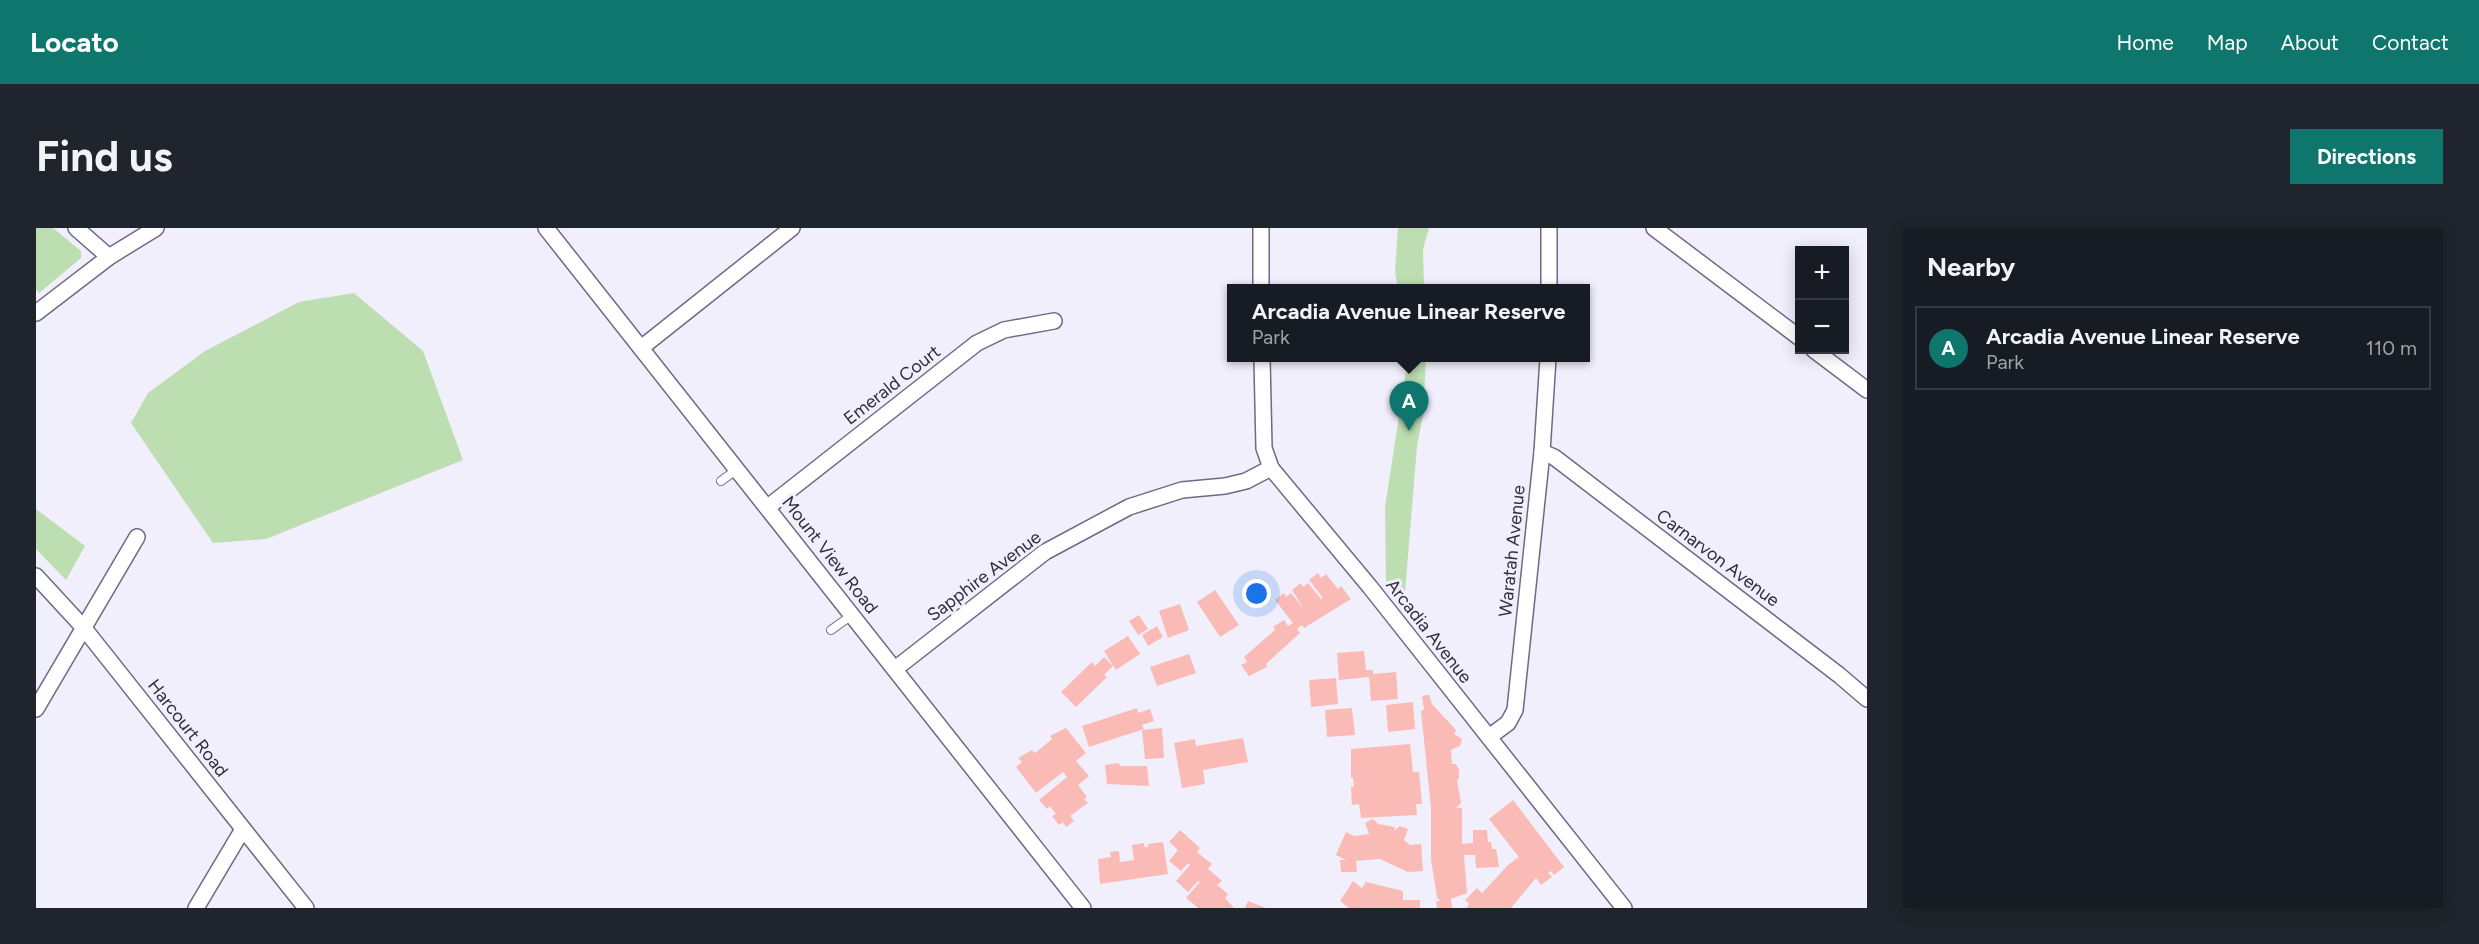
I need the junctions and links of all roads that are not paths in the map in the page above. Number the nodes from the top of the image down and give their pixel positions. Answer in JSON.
{"nodes":[{"id":1,"x":76,"y":228,"type":"edge"},
{"id":2,"x":156,"y":228,"type":"edge"},
{"id":3,"x":546,"y":228,"type":"edge"},
{"id":4,"x":792,"y":228,"type":"edge"},
{"id":5,"x":1261,"y":228,"type":"edge"},
{"id":6,"x":1550,"y":228,"type":"edge"},
{"id":7,"x":1654,"y":228,"type":"edge"},
{"id":8,"x":109,"y":257,"type":"junction"},
{"id":9,"x":1261,"y":284,"type":"edge"},
{"id":10,"x":1549,"y":284,"type":"edge"},
{"id":11,"x":36,"y":313,"type":"edge"},
{"id":12,"x":1054,"y":321,"type":"dead end"},
{"id":13,"x":1795,"y":334,"type":"edge"},
{"id":14,"x":641,"y":348,"type":"junction"},
{"id":15,"x":1819,"y":354,"type":"edge"},
{"id":16,"x":1262,"y":362,"type":"edge"},
{"id":17,"x":1548,"y":362,"type":"edge"},
{"id":18,"x":1867,"y":390,"type":"edge"},
{"id":19,"x":1542,"y":452,"type":"junction"},
{"id":20,"x":1271,"y":468,"type":"junction"},
{"id":21,"x":736,"y":470,"type":"junction"},
{"id":22,"x":721,"y":481,"type":"dead end"},
{"id":23,"x":768,"y":507,"type":"junction"},
{"id":24,"x":137,"y":537,"type":"dead end"},
{"id":25,"x":36,"y":576,"type":"edge"},
{"id":26,"x":852,"y":615,"type":"junction"},
{"id":27,"x":83,"y":627,"type":"junction"},
{"id":28,"x":831,"y":630,"type":"dead end"},
{"id":29,"x":895,"y":669,"type":"junction"},
{"id":30,"x":1867,"y":699,"type":"edge"},
{"id":31,"x":36,"y":709,"type":"edge"},
{"id":32,"x":1489,"y":737,"type":"junction"},
{"id":33,"x":243,"y":829,"type":"junction"},
{"id":34,"x":196,"y":908,"type":"edge"},
{"id":35,"x":306,"y":908,"type":"edge"},
{"id":36,"x":1083,"y":908,"type":"edge"},
{"id":37,"x":1624,"y":908,"type":"edge"}],
"edges":[{"from":1,"to":8,"type":"street"},
{"from":2,"to":8,"type":"street"},
{"from":3,"to":14,"type":"street","name":"Mount View Road"},
{"from":4,"to":14,"type":"street"},
{"from":5,"to":9,"type":"street"},
{"from":6,"to":10,"type":"street"},
{"from":7,"to":13,"type":"street"},
{"from":8,"to":11,"type":"street"},
{"from":12,"to":23,"type":"street","name":"Emerald Court"},
{"from":14,"to":21,"type":"street","name":"Mount View Road"},
{"from":15,"to":18,"type":"street"},
{"from":16,"to":20,"type":"street","name":"Arcadia Avenue"},
{"from":17,"to":19,"type":"street","name":"Waratah Avenue"},
{"from":19,"to":30,"type":"street","name":"Carnarvon Avenue"},
{"from":19,"to":32,"type":"street","name":"Waratah Avenue"},
{"from":20,"to":29,"type":"street","name":"Sapphire Avenue"},
{"from":20,"to":32,"type":"street","name":"Arcadia Avenue"},
{"from":21,"to":22,"type":"lane"},
{"from":21,"to":23,"type":"street","name":"Mount View Road"},
{"from":23,"to":26,"type":"street","name":"Mount View Road"},
{"from":24,"to":27,"type":"street"},
{"from":25,"to":27,"type":"street","name":"Harcourt Road"},
{"from":26,"to":28,"type":"lane"},
{"from":26,"to":29,"type":"street","name":"Mount View Road"},
{"from":27,"to":31,"type":"street"},
{"from":27,"to":33,"type":"street","name":"Harcourt Road"},
{"from":29,"to":36,"type":"street","name":"Mount View Road"},
{"from":32,"to":37,"type":"street","name":"Arcadia Avenue"},
{"from":33,"to":34,"type":"street"},
{"from":33,"to":35,"type":"street","name":"Harcourt Road"}]}
